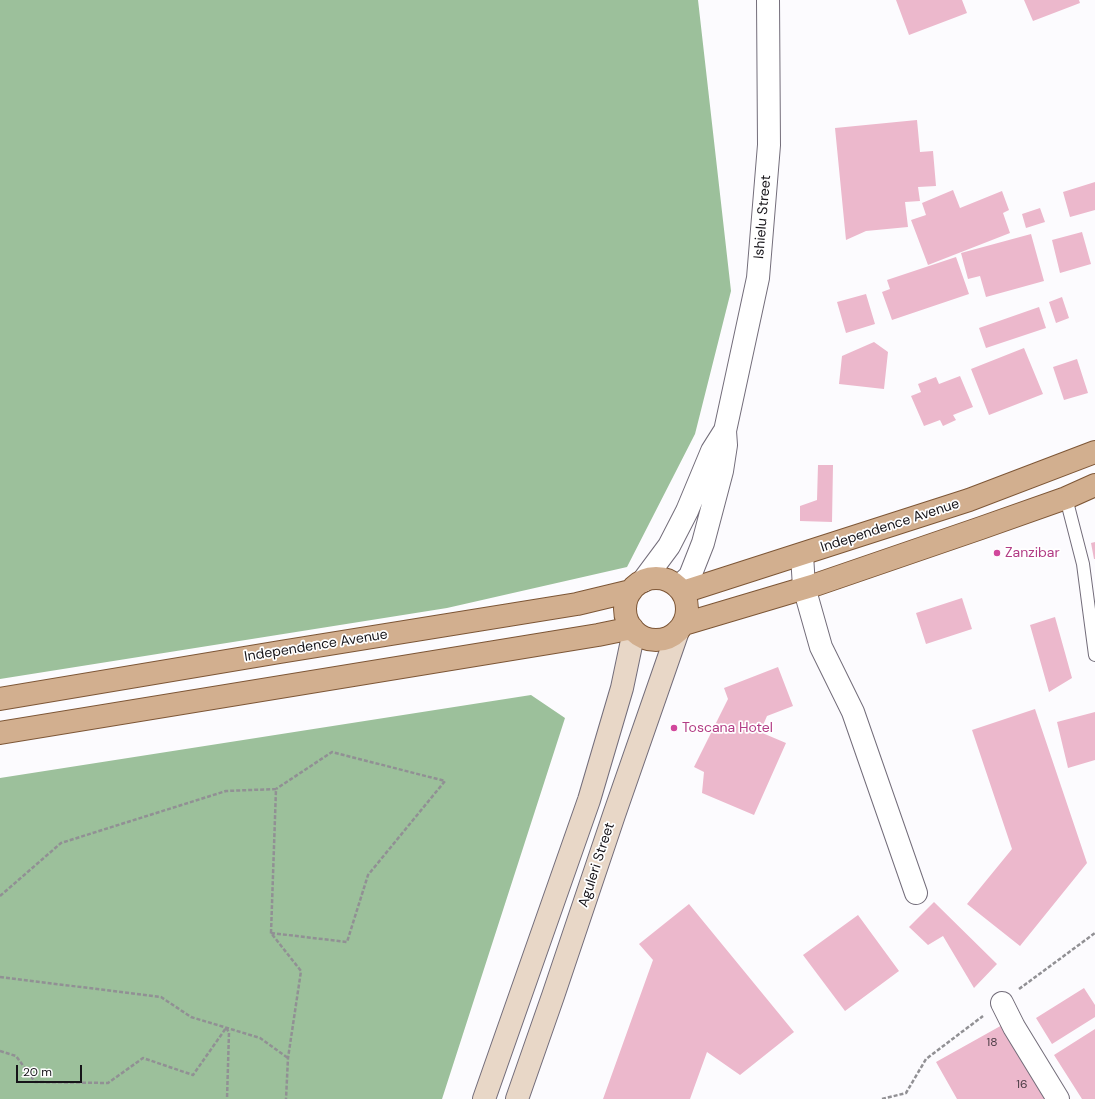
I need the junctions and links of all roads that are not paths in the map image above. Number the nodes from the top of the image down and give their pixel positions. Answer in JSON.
{"nodes":[{"id":1,"x":768,"y":0,"type":"edge"},
{"id":2,"x":725,"y":431,"type":"junction"},
{"id":3,"x":1095,"y":452,"type":"edge"},
{"id":4,"x":1095,"y":485,"type":"edge"},
{"id":5,"x":1066,"y":498,"type":"junction"},
{"id":6,"x":802,"y":555,"type":"junction"},
{"id":7,"x":637,"y":586,"type":"junction"},
{"id":8,"x":804,"y":587,"type":"junction"},
{"id":9,"x":680,"y":589,"type":"junction"},
{"id":10,"x":681,"y":628,"type":"junction"},
{"id":11,"x":633,"y":630,"type":"junction"},
{"id":12,"x":1095,"y":655,"type":"edge"},
{"id":13,"x":0,"y":699,"type":"edge"},
{"id":14,"x":0,"y":733,"type":"edge"},
{"id":15,"x":916,"y":893,"type":"dead end"},
{"id":16,"x":1002,"y":1003,"type":"dead end"},
{"id":17,"x":484,"y":1099,"type":"edge"},
{"id":18,"x":517,"y":1099,"type":"edge"},
{"id":19,"x":1058,"y":1099,"type":"edge"}],
"edges":[{"from":1,"to":2,"type":"street","name":"Ishielu Street"},
{"from":2,"to":7,"type":"street"},
{"from":2,"to":9,"type":"street"},
{"from":3,"to":6,"type":"main road","name":"Independence Avenue"},
{"from":4,"to":5,"type":"main road"},
{"from":5,"to":8,"type":"main road"},
{"from":5,"to":12,"type":"lane"},
{"from":6,"to":8,"type":"street"},
{"from":6,"to":9,"type":"main road","name":"Independence Avenue"},
{"from":7,"to":9,"type":"main road","name":"Independence Avenue"},
{"from":7,"to":11,"type":"main road"},
{"from":7,"to":13,"type":"main road","name":"Independence Avenue"},
{"from":8,"to":10,"type":"main road"},
{"from":8,"to":15,"type":"street"},
{"from":9,"to":10,"type":"main road"},
{"from":10,"to":11,"type":"main road"},
{"from":10,"to":18,"type":"main road","name":"Aguleri Street"},
{"from":11,"to":14,"type":"main road"},
{"from":11,"to":17,"type":"main road","name":"Aguleri Street"},
{"from":16,"to":19,"type":"street"}]}
